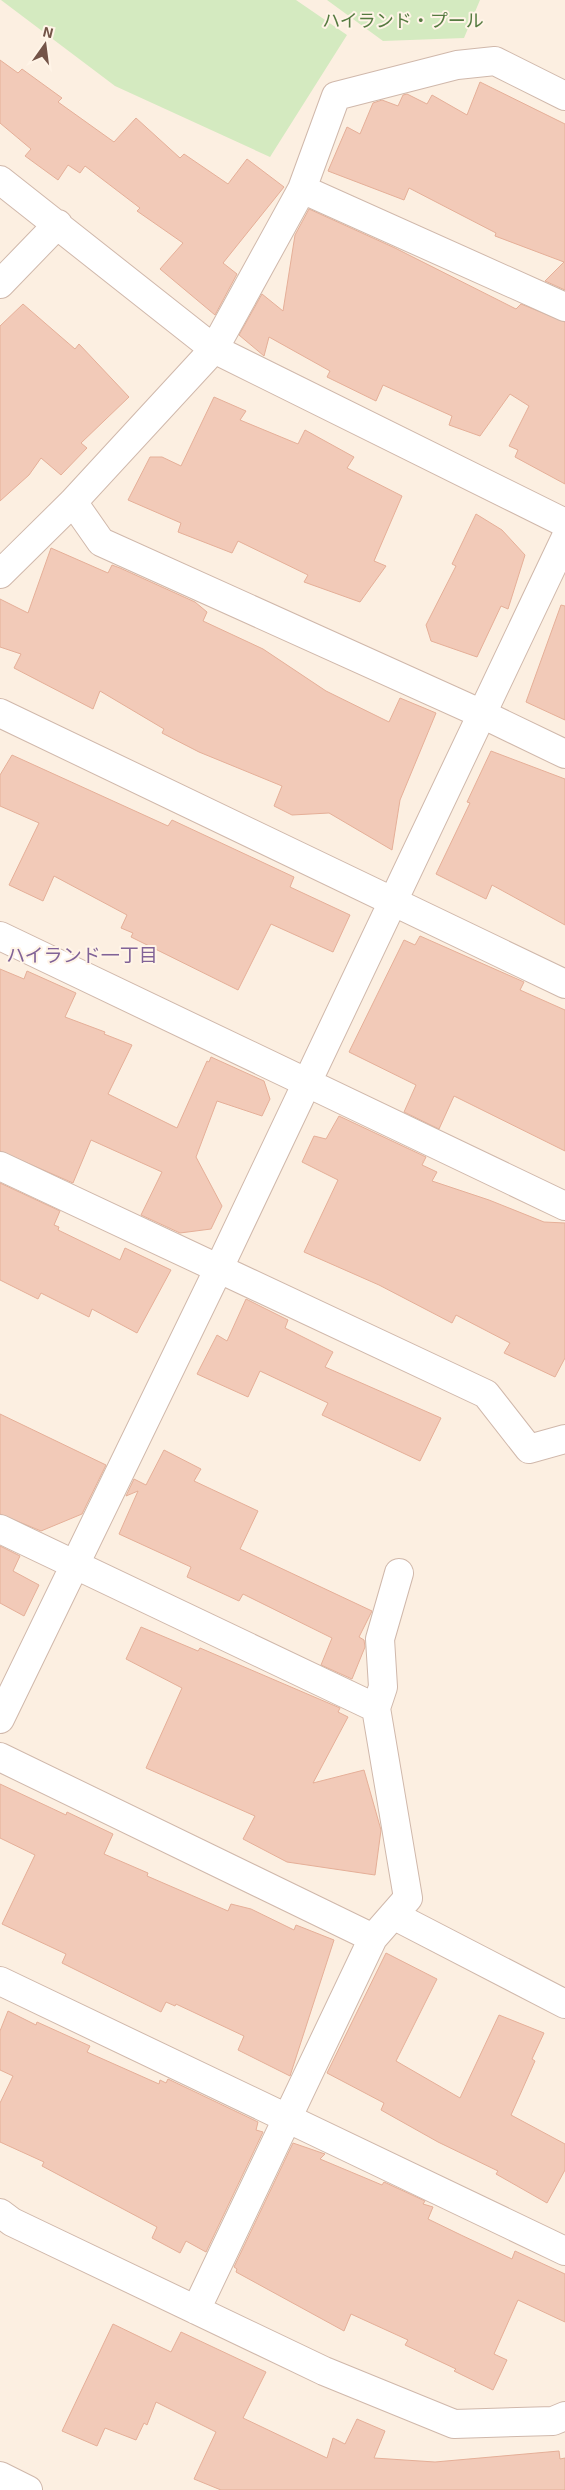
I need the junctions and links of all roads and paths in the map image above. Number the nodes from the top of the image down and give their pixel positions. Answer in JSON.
{"nodes":[{"id":1,"x":565,"y":96,"type":"edge"},
{"id":2,"x":0,"y":180,"type":"edge"},
{"id":3,"x":302,"y":189,"type":"junction"},
{"id":4,"x":58,"y":224,"type":"junction"},
{"id":5,"x":0,"y":284,"type":"edge"},
{"id":6,"x":565,"y":307,"type":"edge"},
{"id":7,"x":214,"y":349,"type":"junction"},
{"id":8,"x":73,"y":502,"type":"junction"},
{"id":9,"x":565,"y":523,"type":"edge"},
{"id":10,"x":565,"y":539,"type":"edge"},
{"id":11,"x":0,"y":574,"type":"edge"},
{"id":12,"x":0,"y":713,"type":"edge"},
{"id":13,"x":482,"y":714,"type":"junction"},
{"id":14,"x":565,"y":754,"type":"edge"},
{"id":15,"x":392,"y":901,"type":"junction"},
{"id":16,"x":0,"y":936,"type":"edge"},
{"id":17,"x":565,"y":984,"type":"edge"},
{"id":18,"x":307,"y":1082,"type":"junction"},
{"id":19,"x":0,"y":1166,"type":"edge"},
{"id":20,"x":565,"y":1206,"type":"edge"},
{"id":21,"x":218,"y":1270,"type":"junction"},
{"id":22,"x":565,"y":1439,"type":"edge"},
{"id":23,"x":0,"y":1529,"type":"edge"},
{"id":24,"x":74,"y":1564,"type":"junction"},
{"id":25,"x":399,"y":1573,"type":"dead end"},
{"id":26,"x":376,"y":1708,"type":"junction"},
{"id":27,"x":0,"y":1719,"type":"edge"},
{"id":28,"x":0,"y":1757,"type":"edge"},
{"id":29,"x":393,"y":1915,"type":"junction"},
{"id":30,"x":374,"y":1938,"type":"junction"},
{"id":31,"x":0,"y":1981,"type":"edge"},
{"id":32,"x":565,"y":2004,"type":"edge"},
{"id":33,"x":289,"y":2118,"type":"junction"},
{"id":34,"x":0,"y":2214,"type":"edge"},
{"id":35,"x":565,"y":2251,"type":"edge"},
{"id":36,"x":196,"y":2310,"type":"junction"},
{"id":37,"x":565,"y":2416,"type":"edge"},
{"id":38,"x":0,"y":2476,"type":"edge"},
{"id":39,"x":28,"y":2490,"type":"edge"}],
"edges":[{"from":1,"to":3,"type":"street"},
{"from":2,"to":4,"type":"street"},
{"from":3,"to":6,"type":"street"},
{"from":3,"to":7,"type":"street"},
{"from":4,"to":5,"type":"street"},
{"from":4,"to":7,"type":"street"},
{"from":7,"to":8,"type":"street"},
{"from":7,"to":9,"type":"street"},
{"from":8,"to":11,"type":"street"},
{"from":8,"to":13,"type":"street"},
{"from":10,"to":13,"type":"street"},
{"from":12,"to":15,"type":"street"},
{"from":13,"to":14,"type":"street"},
{"from":13,"to":15,"type":"street"},
{"from":15,"to":17,"type":"street"},
{"from":15,"to":18,"type":"street"},
{"from":16,"to":18,"type":"street"},
{"from":18,"to":20,"type":"street"},
{"from":18,"to":21,"type":"street"},
{"from":19,"to":21,"type":"street"},
{"from":21,"to":22,"type":"street"},
{"from":21,"to":24,"type":"street"},
{"from":23,"to":24,"type":"street"},
{"from":24,"to":26,"type":"street"},
{"from":24,"to":27,"type":"street"},
{"from":25,"to":26,"type":"street"},
{"from":26,"to":29,"type":"street"},
{"from":28,"to":30,"type":"street"},
{"from":29,"to":30,"type":"street"},
{"from":29,"to":32,"type":"street"},
{"from":30,"to":33,"type":"street"},
{"from":31,"to":33,"type":"street"},
{"from":33,"to":35,"type":"street"},
{"from":33,"to":36,"type":"street"},
{"from":34,"to":36,"type":"street"},
{"from":36,"to":37,"type":"street"},
{"from":38,"to":39,"type":"street"}]}
